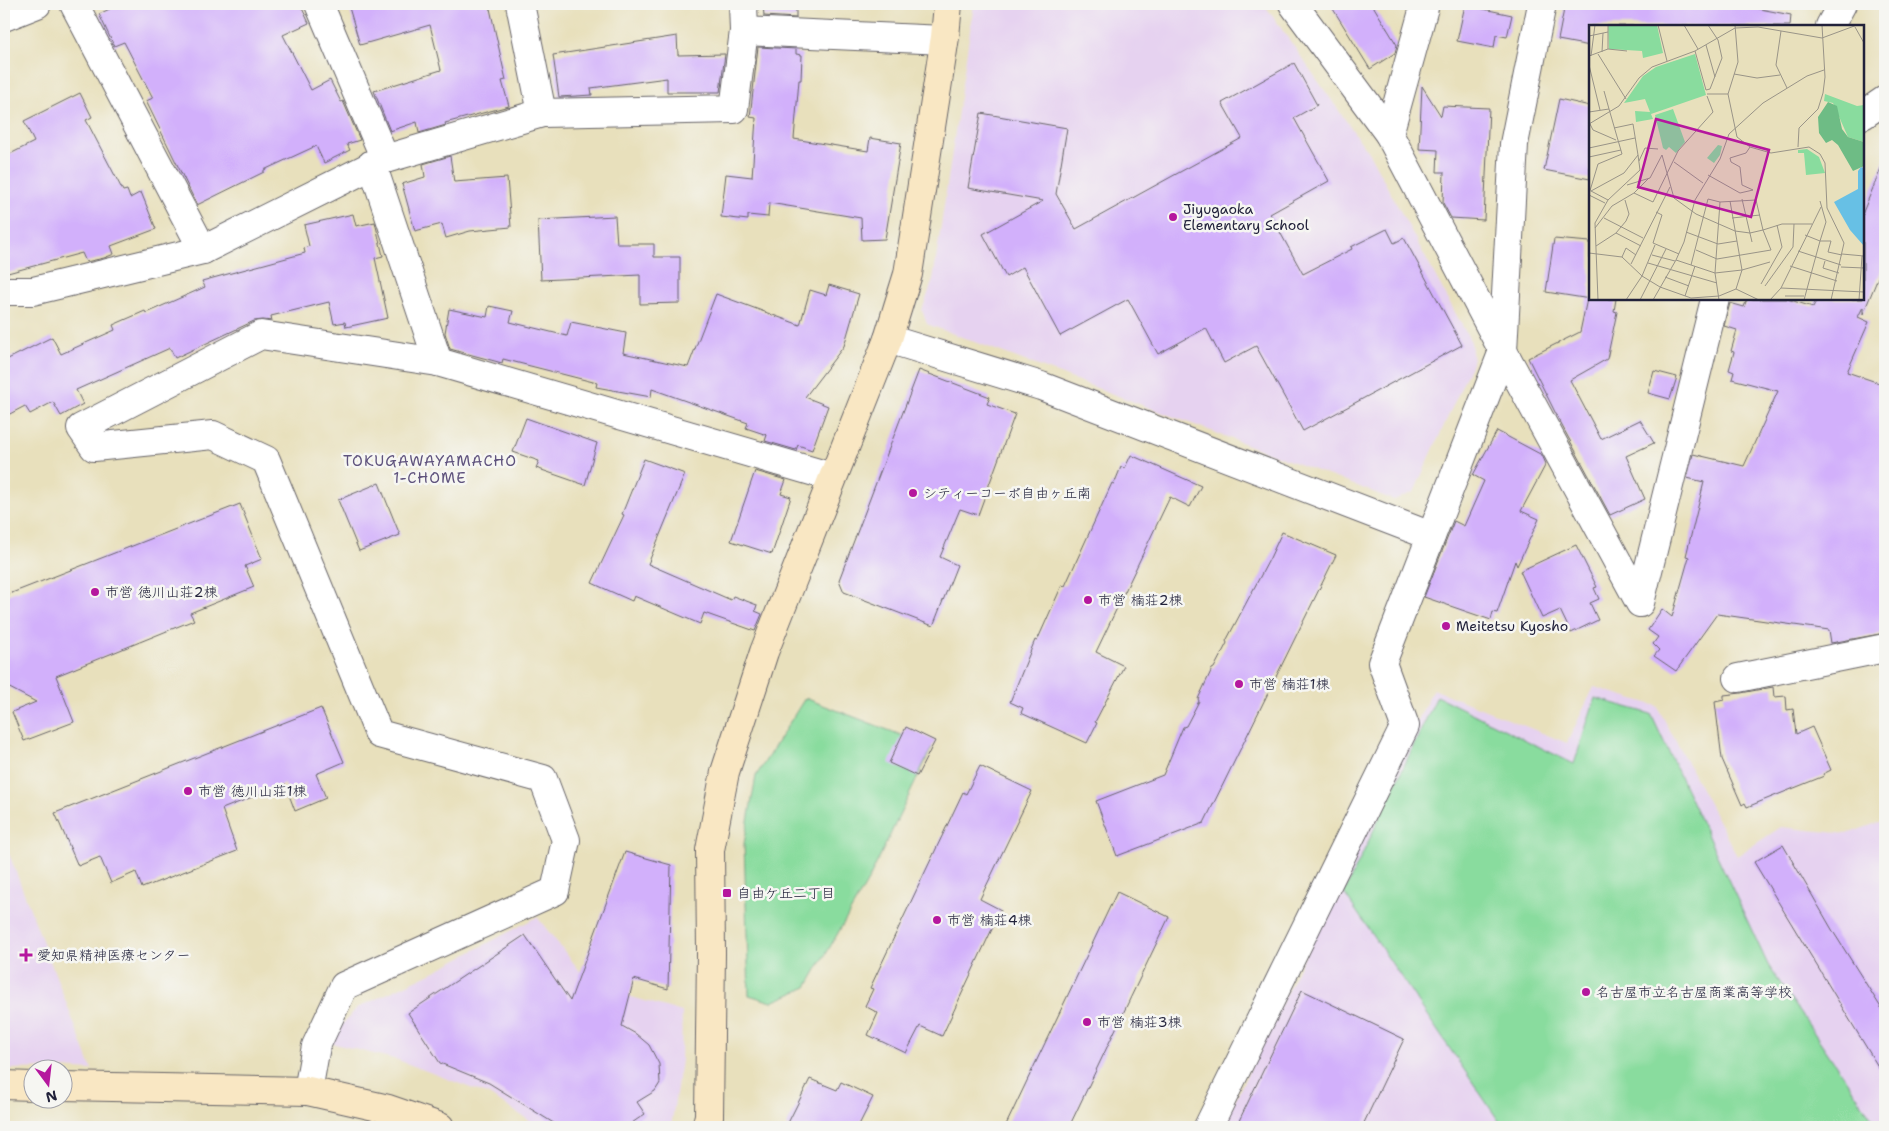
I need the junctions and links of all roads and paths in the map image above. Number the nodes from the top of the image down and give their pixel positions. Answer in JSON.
{"nodes":[{"id":1,"x":37,"y":4,"type":"edge"},
{"id":2,"x":74,"y":4,"type":"edge"},
{"id":3,"x":319,"y":4,"type":"edge"},
{"id":4,"x":520,"y":4,"type":"edge"},
{"id":5,"x":743,"y":4,"type":"edge"},
{"id":6,"x":948,"y":4,"type":"edge"},
{"id":7,"x":1293,"y":4,"type":"edge"},
{"id":8,"x":1425,"y":4,"type":"edge"},
{"id":9,"x":1542,"y":4,"type":"edge"},
{"id":10,"x":1842,"y":4,"type":"edge"},
{"id":11,"x":4,"y":17,"type":"edge"},
{"id":12,"x":1831,"y":25,"type":"edge"},
{"id":13,"x":744,"y":31,"type":"junction"},
{"id":14,"x":944,"y":40,"type":"junction"},
{"id":15,"x":1885,"y":100,"type":"edge"},
{"id":16,"x":542,"y":113,"type":"junction"},
{"id":17,"x":1864,"y":114,"type":"edge"},
{"id":18,"x":1389,"y":134,"type":"junction"},
{"id":19,"x":378,"y":161,"type":"junction"},
{"id":20,"x":203,"y":250,"type":"junction"},
{"id":21,"x":4,"y":291,"type":"edge"},
{"id":22,"x":1715,"y":300,"type":"edge"},
{"id":23,"x":888,"y":339,"type":"junction"},
{"id":24,"x":1503,"y":351,"type":"junction"},
{"id":25,"x":438,"y":362,"type":"junction"},
{"id":26,"x":832,"y":477,"type":"junction"},
{"id":27,"x":1431,"y":536,"type":"junction"},
{"id":28,"x":1885,"y":648,"type":"edge"},
{"id":29,"x":1738,"y":678,"type":"dead end"},
{"id":30,"x":4,"y":1085,"type":"edge"},
{"id":31,"x":22,"y":1086,"type":"edge"},
{"id":32,"x":72,"y":1086,"type":"edge"},
{"id":33,"x":308,"y":1091,"type":"junction"},
{"id":34,"x":440,"y":1127,"type":"edge"},
{"id":35,"x":706,"y":1127,"type":"edge"},
{"id":36,"x":1208,"y":1127,"type":"edge"}],
"edges":[{"from":1,"to":11,"type":"street"},
{"from":2,"to":20,"type":"street"},
{"from":3,"to":19,"type":"street"},
{"from":4,"to":16,"type":"street"},
{"from":5,"to":13,"type":"street"},
{"from":6,"to":14,"type":"street"},
{"from":7,"to":18,"type":"street"},
{"from":8,"to":18,"type":"street"},
{"from":9,"to":24,"type":"street"},
{"from":10,"to":12,"type":"street"},
{"from":13,"to":14,"type":"street"},
{"from":13,"to":16,"type":"street"},
{"from":14,"to":23,"type":"street"},
{"from":15,"to":17,"type":"street"},
{"from":16,"to":19,"type":"street"},
{"from":18,"to":24,"type":"street"},
{"from":19,"to":20,"type":"street"},
{"from":19,"to":25,"type":"street"},
{"from":20,"to":21,"type":"street"},
{"from":22,"to":24,"type":"street"},
{"from":23,"to":26,"type":"street"},
{"from":23,"to":27,"type":"street"},
{"from":24,"to":27,"type":"street"},
{"from":25,"to":26,"type":"street"},
{"from":25,"to":33,"type":"street"},
{"from":26,"to":35,"type":"street"},
{"from":27,"to":36,"type":"street"},
{"from":28,"to":29,"type":"street"},
{"from":30,"to":31,"type":"street"},
{"from":32,"to":33,"type":"street"},
{"from":33,"to":34,"type":"street"}]}
